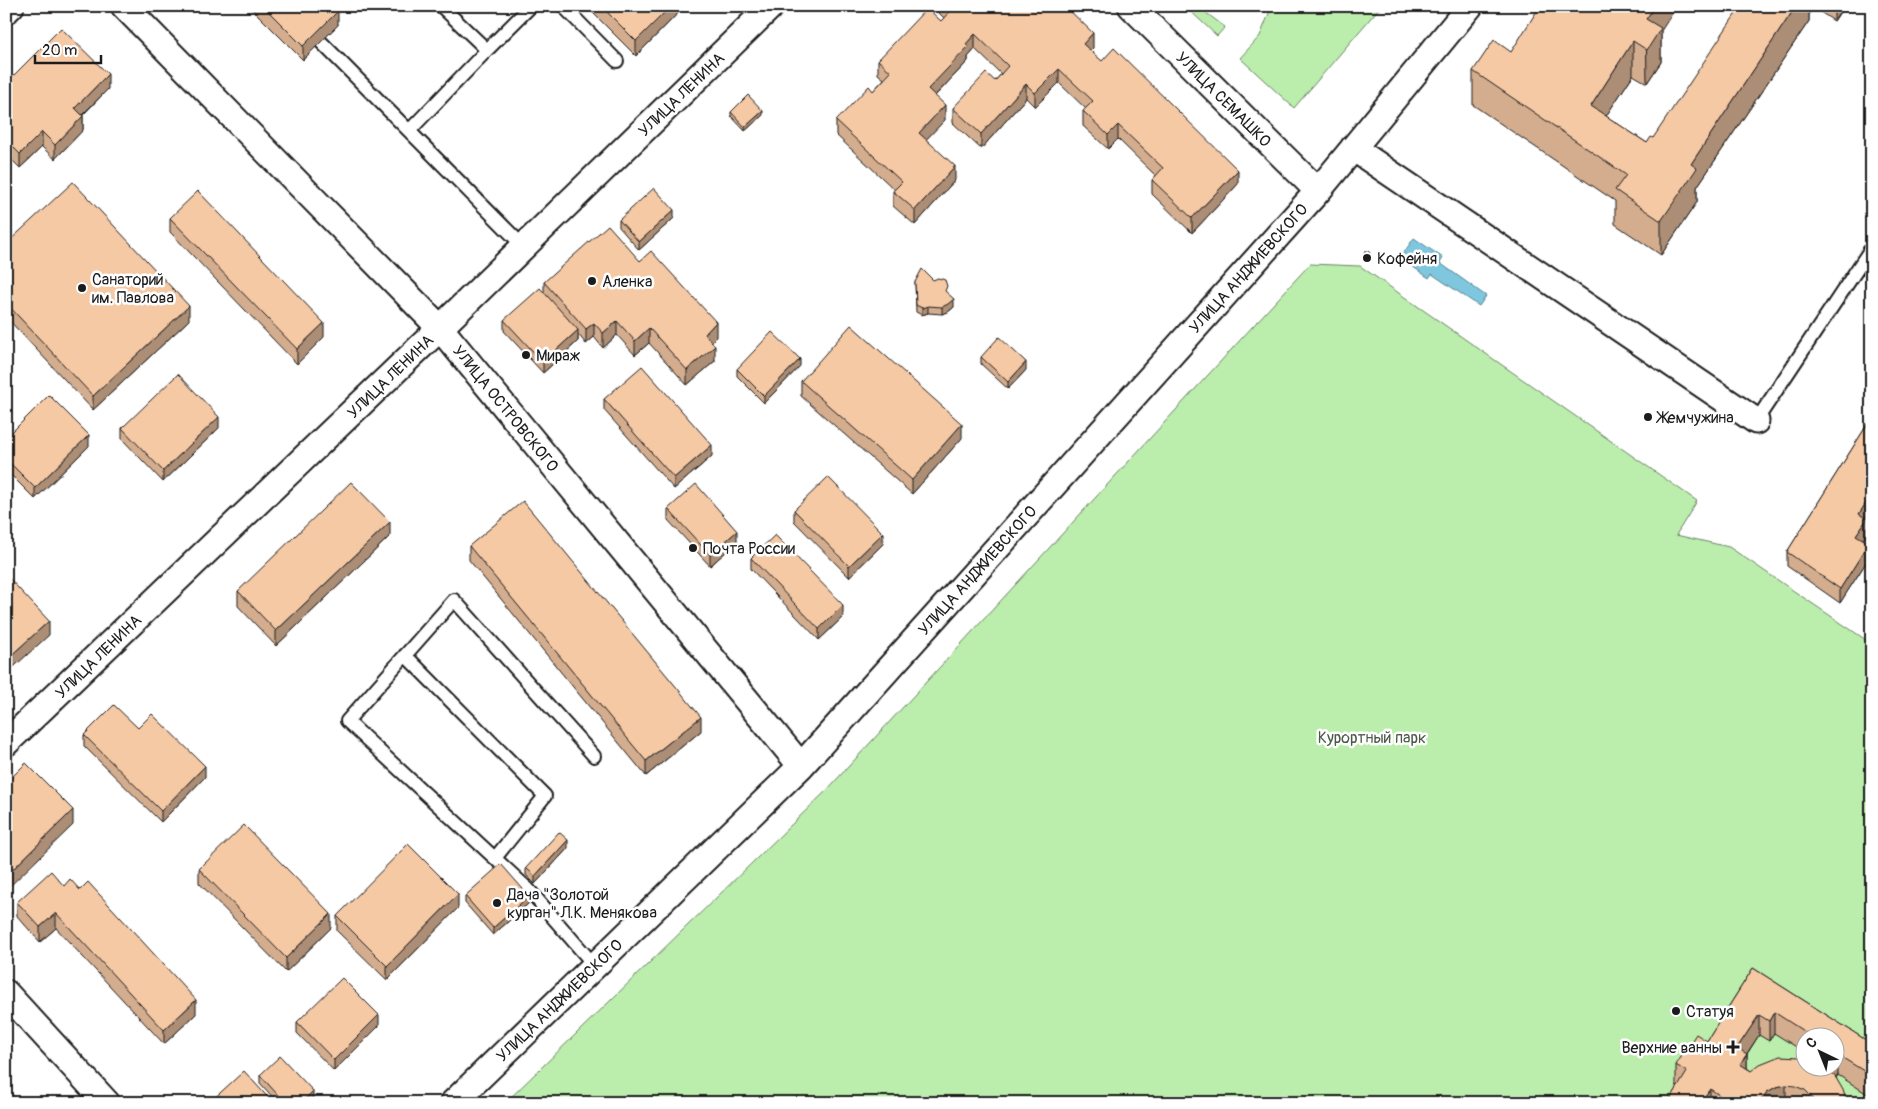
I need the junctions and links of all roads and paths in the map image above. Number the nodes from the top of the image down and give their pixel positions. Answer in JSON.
{"nodes":[{"id":1,"x":11,"y":6,"type":"edge"},
{"id":2,"x":124,"y":6,"type":"edge"},
{"id":3,"x":441,"y":6,"type":"edge"},
{"id":4,"x":531,"y":6,"type":"edge"},
{"id":5,"x":563,"y":6,"type":"edge"},
{"id":6,"x":772,"y":6,"type":"edge"},
{"id":7,"x":1131,"y":6,"type":"edge"},
{"id":8,"x":1470,"y":6,"type":"edge"},
{"id":9,"x":6,"y":11,"type":"edge"},
{"id":10,"x":322,"y":42,"type":"edge"},
{"id":11,"x":486,"y":50,"type":"junction"},
{"id":12,"x":617,"y":61,"type":"dead end"},
{"id":13,"x":409,"y":130,"type":"junction"},
{"id":14,"x":1353,"y":148,"type":"junction"},
{"id":15,"x":1318,"y":191,"type":"junction"},
{"id":16,"x":524,"y":247,"type":"junction"},
{"id":17,"x":1872,"y":247,"type":"edge"},
{"id":18,"x":440,"y":328,"type":"junction"},
{"id":19,"x":1756,"y":421,"type":"joint"},
{"id":20,"x":405,"y":655,"type":"junction"},
{"id":21,"x":6,"y":743,"type":"edge"},
{"id":22,"x":594,"y":756,"type":"dead end"},
{"id":23,"x":801,"y":766,"type":"junction"},
{"id":24,"x":495,"y":858,"type":"junction"},
{"id":25,"x":594,"y":966,"type":"junction"},
{"id":26,"x":6,"y":993,"type":"edge"},
{"id":27,"x":107,"y":1103,"type":"edge"},
{"id":28,"x":453,"y":1103,"type":"edge"}],
"edges":[{"from":1,"to":9,"type":"street"},
{"from":2,"to":18,"type":"street","name":"УЛИЦА ОСТРОВСКОГО"},
{"from":3,"to":11,"type":"lane"},
{"from":4,"to":11,"type":"lane"},
{"from":5,"to":12,"type":"lane"},
{"from":6,"to":16,"type":"street","name":"УЛИЦА ЛЕНИНА"},
{"from":7,"to":15,"type":"street","name":"УЛИЦА СЕМАШКО"},
{"from":8,"to":14,"type":"street","name":"УЛИЦА АНДЖИЕВСКОГО"},
{"from":10,"to":13,"type":"lane"},
{"from":11,"to":13,"type":"lane"},
{"from":13,"to":16,"type":"lane"},
{"from":14,"to":15,"type":"street","name":"УЛИЦА АНДЖИЕВСКОГО"},
{"from":14,"to":19,"type":"street"},
{"from":15,"to":23,"type":"street","name":"УЛИЦА АНДЖИЕВСКОГО"},
{"from":16,"to":18,"type":"street","name":"УЛИЦА ЛЕНИНА"},
{"from":17,"to":19,"type":"lane"},
{"from":18,"to":21,"type":"street","name":"УЛИЦА ЛЕНИНА"},
{"from":18,"to":23,"type":"street","name":"УЛИЦА ОСТРОВСКОГО"},
{"from":20,"to":22,"type":"lane"},
{"from":20,"to":24,"type":"lane"},
{"from":20,"to":24,"type":"lane"},
{"from":23,"to":25,"type":"street","name":"УЛИЦА АНДЖИЕВСКОГО"},
{"from":24,"to":25,"type":"lane"},
{"from":25,"to":28,"type":"street","name":"УЛИЦА АНДЖИЕВСКОГО"},
{"from":26,"to":27,"type":"street"}]}
